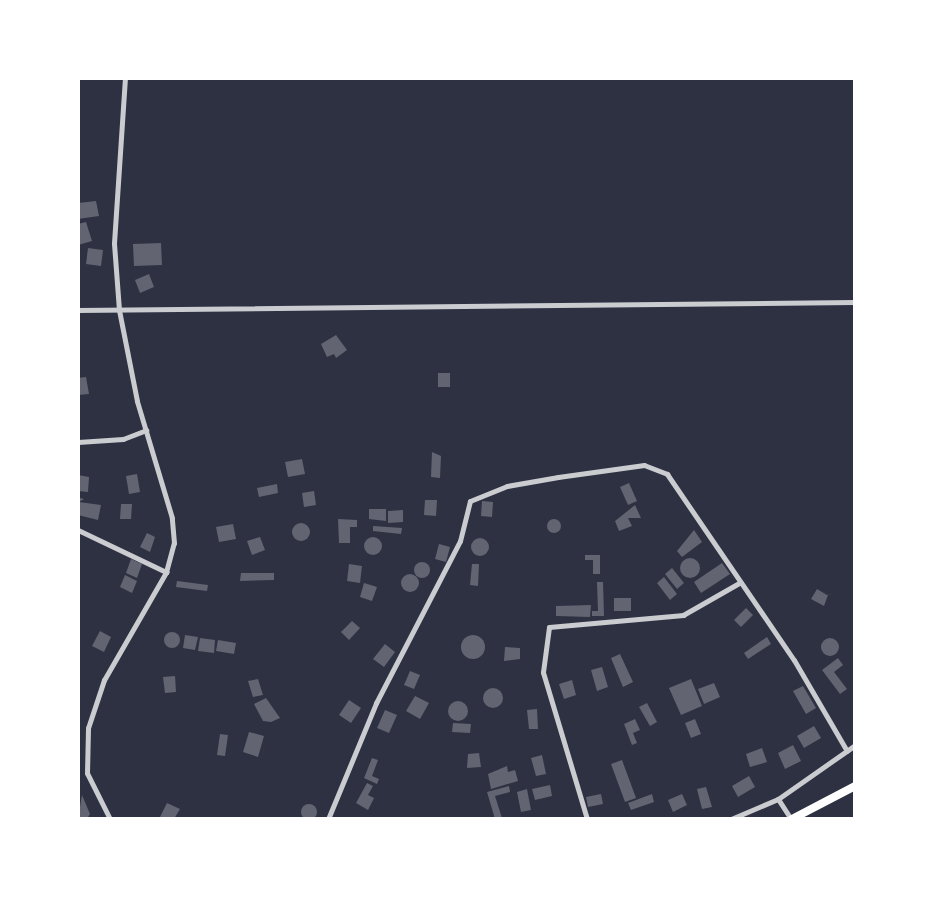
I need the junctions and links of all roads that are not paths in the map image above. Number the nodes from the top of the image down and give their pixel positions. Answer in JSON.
{"nodes":[{"id":1,"x":125,"y":78,"type":"edge"},
{"id":2,"x":855,"y":302,"type":"edge"},
{"id":3,"x":78,"y":310,"type":"edge"},
{"id":4,"x":119,"y":310,"type":"junction"},
{"id":5,"x":146,"y":430,"type":"junction"},
{"id":6,"x":78,"y":442,"type":"edge"},
{"id":7,"x":78,"y":530,"type":"edge"},
{"id":8,"x":166,"y":572,"type":"junction"},
{"id":9,"x":739,"y":583,"type":"junction"},
{"id":10,"x":855,"y":745,"type":"edge"},
{"id":11,"x":847,"y":751,"type":"junction"},
{"id":12,"x":855,"y":786,"type":"edge"},
{"id":13,"x":778,"y":799,"type":"junction"},
{"id":14,"x":806,"y":816,"type":"edge"},
{"id":15,"x":106,"y":818,"type":"edge"},
{"id":16,"x":328,"y":819,"type":"edge"},
{"id":17,"x":587,"y":819,"type":"edge"},
{"id":18,"x":731,"y":819,"type":"edge"},
{"id":19,"x":792,"y":819,"type":"edge"}],
"edges":[{"from":1,"to":4,"type":"street"},
{"from":2,"to":4,"type":"street"},
{"from":3,"to":4,"type":"street"},
{"from":4,"to":5,"type":"street"},
{"from":5,"to":6,"type":"street"},
{"from":5,"to":8,"type":"street"},
{"from":7,"to":8,"type":"street"},
{"from":8,"to":15,"type":"street"},
{"from":9,"to":11,"type":"street"},
{"from":9,"to":16,"type":"street"},
{"from":9,"to":17,"type":"street"},
{"from":10,"to":11,"type":"street"},
{"from":11,"to":13,"type":"street"},
{"from":12,"to":14,"type":"highway"},
{"from":13,"to":18,"type":"street"},
{"from":13,"to":19,"type":"street"},
{"from":14,"to":19,"type":"highway"}]}
